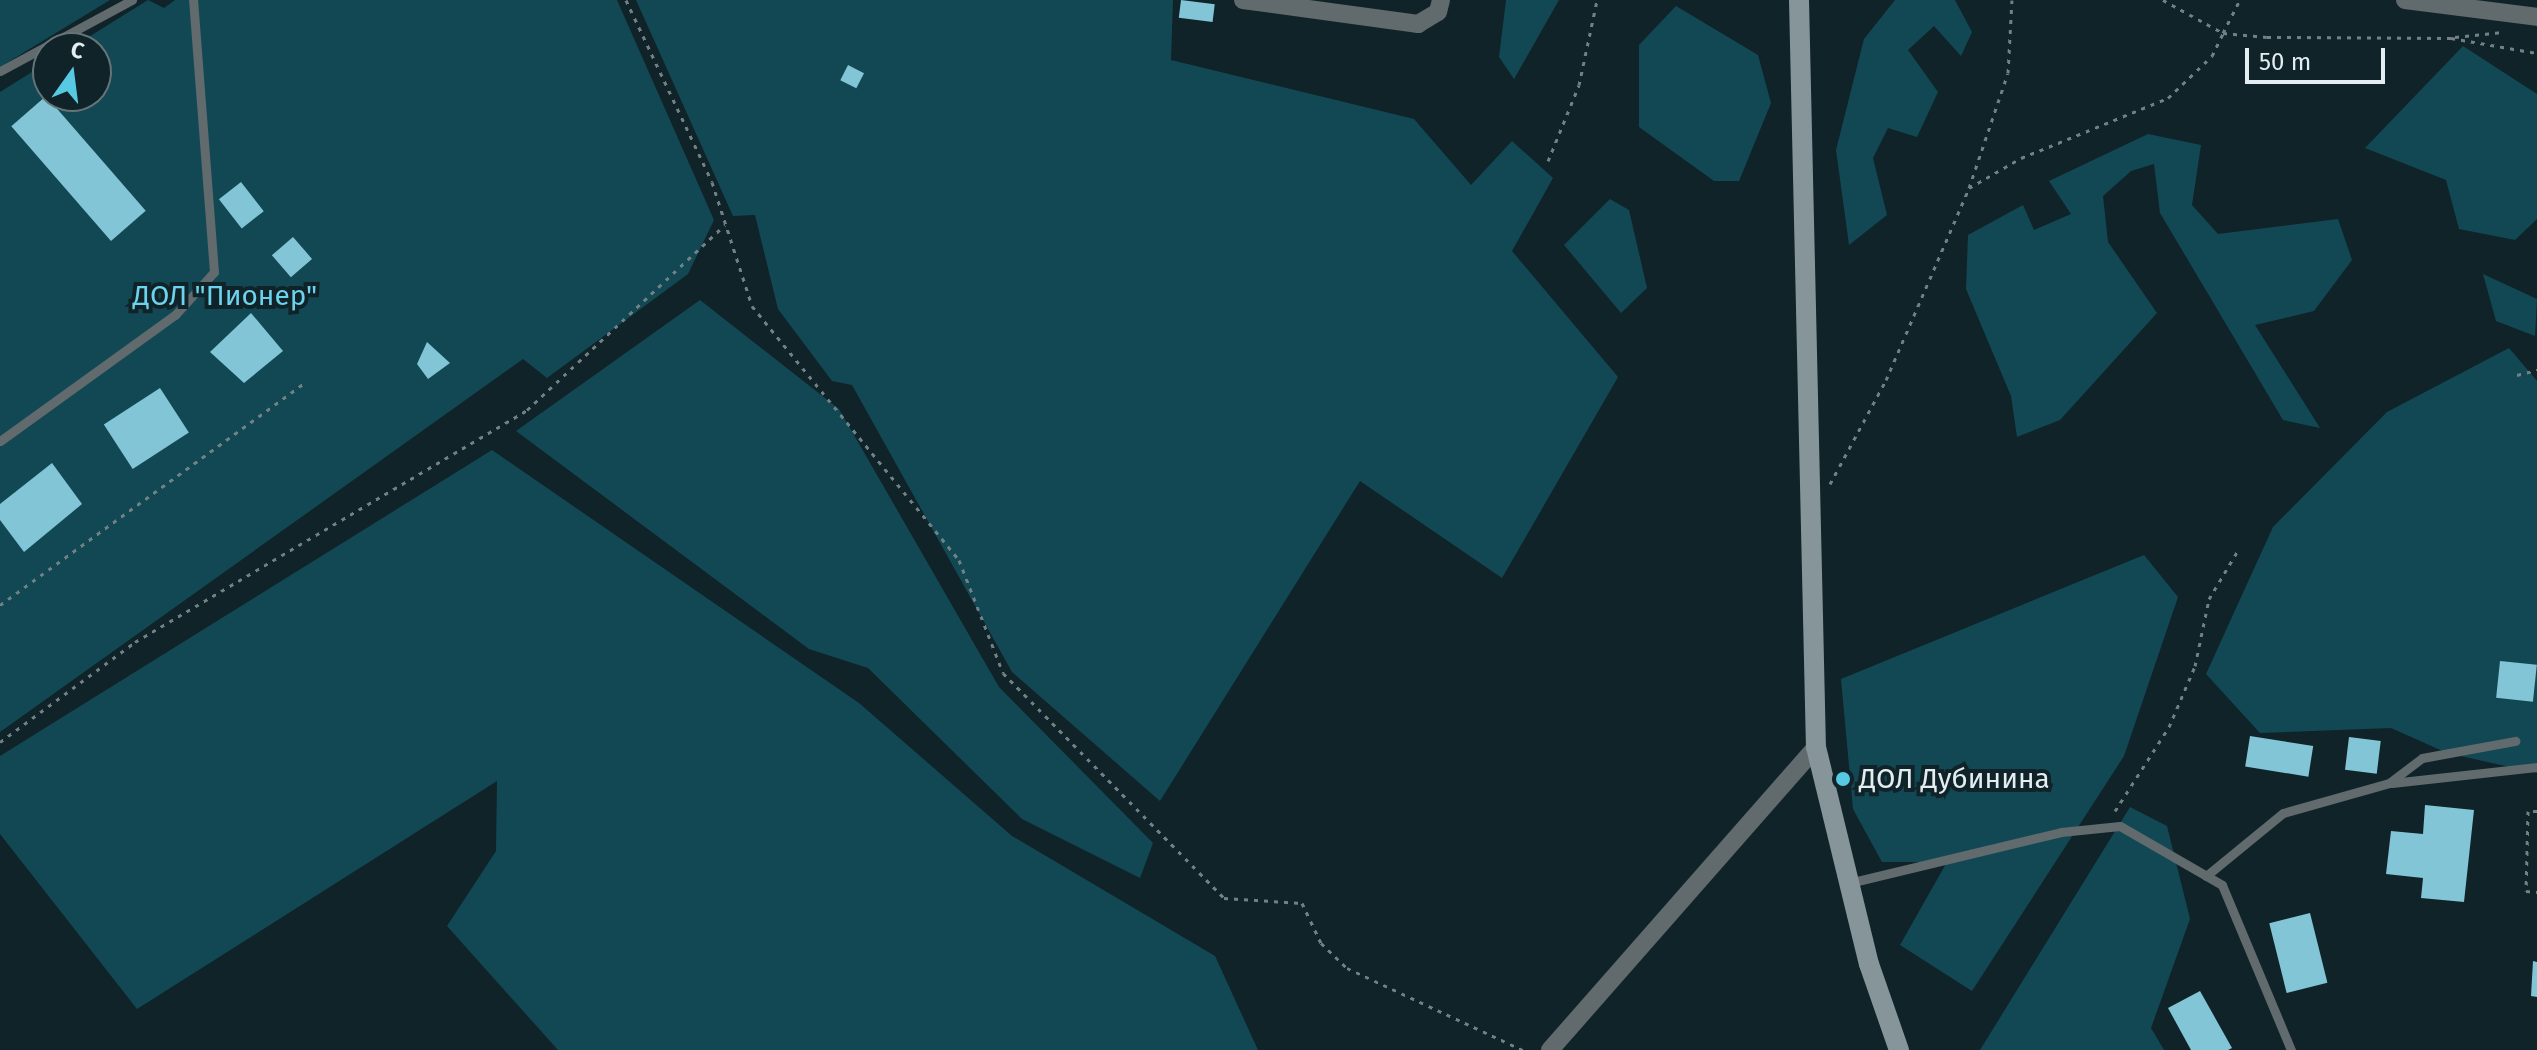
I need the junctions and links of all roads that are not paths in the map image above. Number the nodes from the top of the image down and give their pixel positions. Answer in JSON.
{"nodes":[{"id":1,"x":132,"y":0,"type":"edge"},
{"id":2,"x":193,"y":0,"type":"edge"},
{"id":3,"x":1243,"y":0,"type":"edge"},
{"id":4,"x":1253,"y":0,"type":"edge"},
{"id":5,"x":1441,"y":0,"type":"edge"},
{"id":6,"x":1799,"y":0,"type":"edge"},
{"id":7,"x":2405,"y":0,"type":"edge"},
{"id":8,"x":2537,"y":17,"type":"edge"},
{"id":9,"x":0,"y":71,"type":"edge"},
{"id":10,"x":0,"y":441,"type":"edge"},
{"id":11,"x":2515,"y":741,"type":"dead end"},
{"id":12,"x":1816,"y":747,"type":"junction"},
{"id":13,"x":2537,"y":767,"type":"edge"},
{"id":14,"x":2389,"y":783,"type":"junction"},
{"id":15,"x":2206,"y":876,"type":"junction"},
{"id":16,"x":1849,"y":883,"type":"junction"},
{"id":17,"x":1550,"y":1050,"type":"edge"},
{"id":18,"x":1899,"y":1050,"type":"edge"},
{"id":19,"x":2291,"y":1050,"type":"edge"}],
"edges":[{"from":1,"to":9,"type":"lane"},
{"from":2,"to":10,"type":"lane"},
{"from":3,"to":4,"type":"street"},
{"from":4,"to":5,"type":"street"},
{"from":6,"to":12,"type":"street"},
{"from":7,"to":8,"type":"street"},
{"from":11,"to":14,"type":"lane"},
{"from":12,"to":16,"type":"street"},
{"from":12,"to":17,"type":"street"},
{"from":13,"to":14,"type":"lane"},
{"from":14,"to":15,"type":"lane"},
{"from":15,"to":16,"type":"lane"},
{"from":15,"to":19,"type":"lane"},
{"from":16,"to":18,"type":"street"}]}
